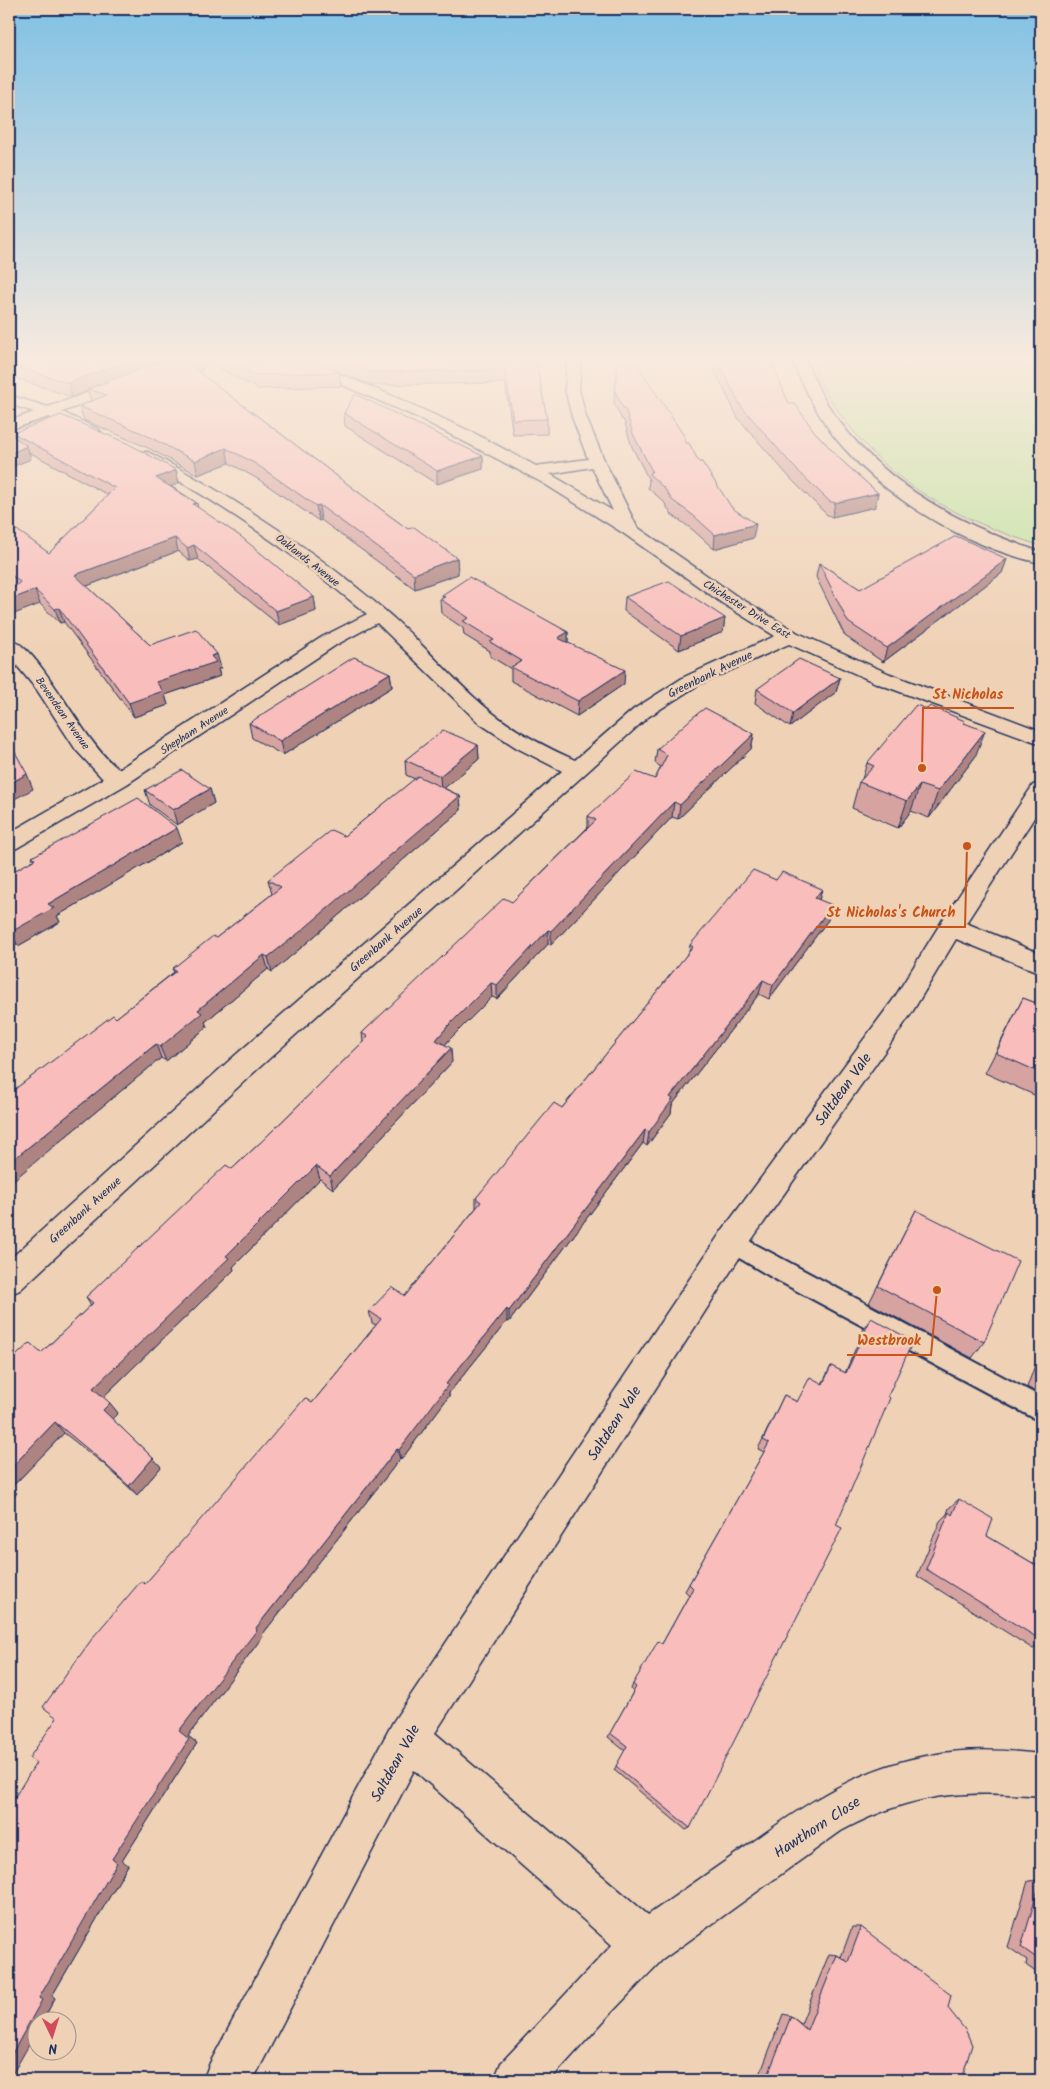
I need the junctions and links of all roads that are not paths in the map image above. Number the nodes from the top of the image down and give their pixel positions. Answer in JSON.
{"nodes":[{"id":1,"x":150,"y":458,"type":"edge"},
{"id":2,"x":512,"y":458,"type":"edge"},
{"id":3,"x":596,"y":458,"type":"edge"},
{"id":4,"x":861,"y":458,"type":"edge"},
{"id":5,"x":597,"y":462,"type":"junction"},
{"id":6,"x":537,"y":471,"type":"junction"},
{"id":7,"x":630,"y":530,"type":"junction"},
{"id":8,"x":1041,"y":558,"type":"edge"},
{"id":9,"x":379,"y":615,"type":"junction"},
{"id":10,"x":790,"y":636,"type":"junction"},
{"id":11,"x":9,"y":644,"type":"edge"},
{"id":12,"x":1041,"y":738,"type":"edge"},
{"id":13,"x":577,"y":769,"type":"junction"},
{"id":14,"x":119,"y":779,"type":"junction"},
{"id":15,"x":1041,"y":790,"type":"edge"},
{"id":16,"x":9,"y":843,"type":"edge"},
{"id":17,"x":950,"y":927,"type":"junction"},
{"id":18,"x":1041,"y":964,"type":"edge"},
{"id":19,"x":732,"y":1242,"type":"junction"},
{"id":20,"x":9,"y":1280,"type":"edge"},
{"id":21,"x":1041,"y":1410,"type":"edge"},
{"id":22,"x":408,"y":1737,"type":"junction"},
{"id":23,"x":1041,"y":1775,"type":"edge"},
{"id":24,"x":646,"y":1944,"type":"junction"},
{"id":25,"x":227,"y":2080,"type":"edge"},
{"id":26,"x":518,"y":2080,"type":"edge"}],
"edges":[{"from":1,"to":9,"type":"street","name":"Oaklands Avenue"},
{"from":2,"to":6,"type":"street"},
{"from":3,"to":5,"type":"street","name":"Chichester Drive East"},
{"from":4,"to":8,"type":"street"},
{"from":5,"to":6,"type":"street"},
{"from":5,"to":7,"type":"street","name":"Chichester Drive East"},
{"from":6,"to":7,"type":"street"},
{"from":7,"to":10,"type":"street","name":"Chichester Drive East"},
{"from":9,"to":13,"type":"street","name":"Oaklands Avenue"},
{"from":9,"to":14,"type":"street","name":"Shepham Avenue"},
{"from":10,"to":12,"type":"street","name":"Chichester Drive East"},
{"from":10,"to":13,"type":"street","name":"Greenbank Avenue"},
{"from":11,"to":14,"type":"street","name":"Bevendean Avenue"},
{"from":13,"to":20,"type":"street","name":"Greenbank Avenue"},
{"from":14,"to":16,"type":"street","name":"Shepham Avenue"},
{"from":15,"to":17,"type":"street","name":"Saltdean Vale"},
{"from":17,"to":18,"type":"street"},
{"from":17,"to":19,"type":"street","name":"Saltdean Vale"},
{"from":19,"to":21,"type":"lane"},
{"from":19,"to":22,"type":"street","name":"Saltdean Vale"},
{"from":22,"to":24,"type":"street"},
{"from":22,"to":25,"type":"street","name":"Saltdean Vale"},
{"from":23,"to":24,"type":"street","name":"Hawthorn Close"},
{"from":24,"to":26,"type":"street","name":"Hawthorn Close"}]}
